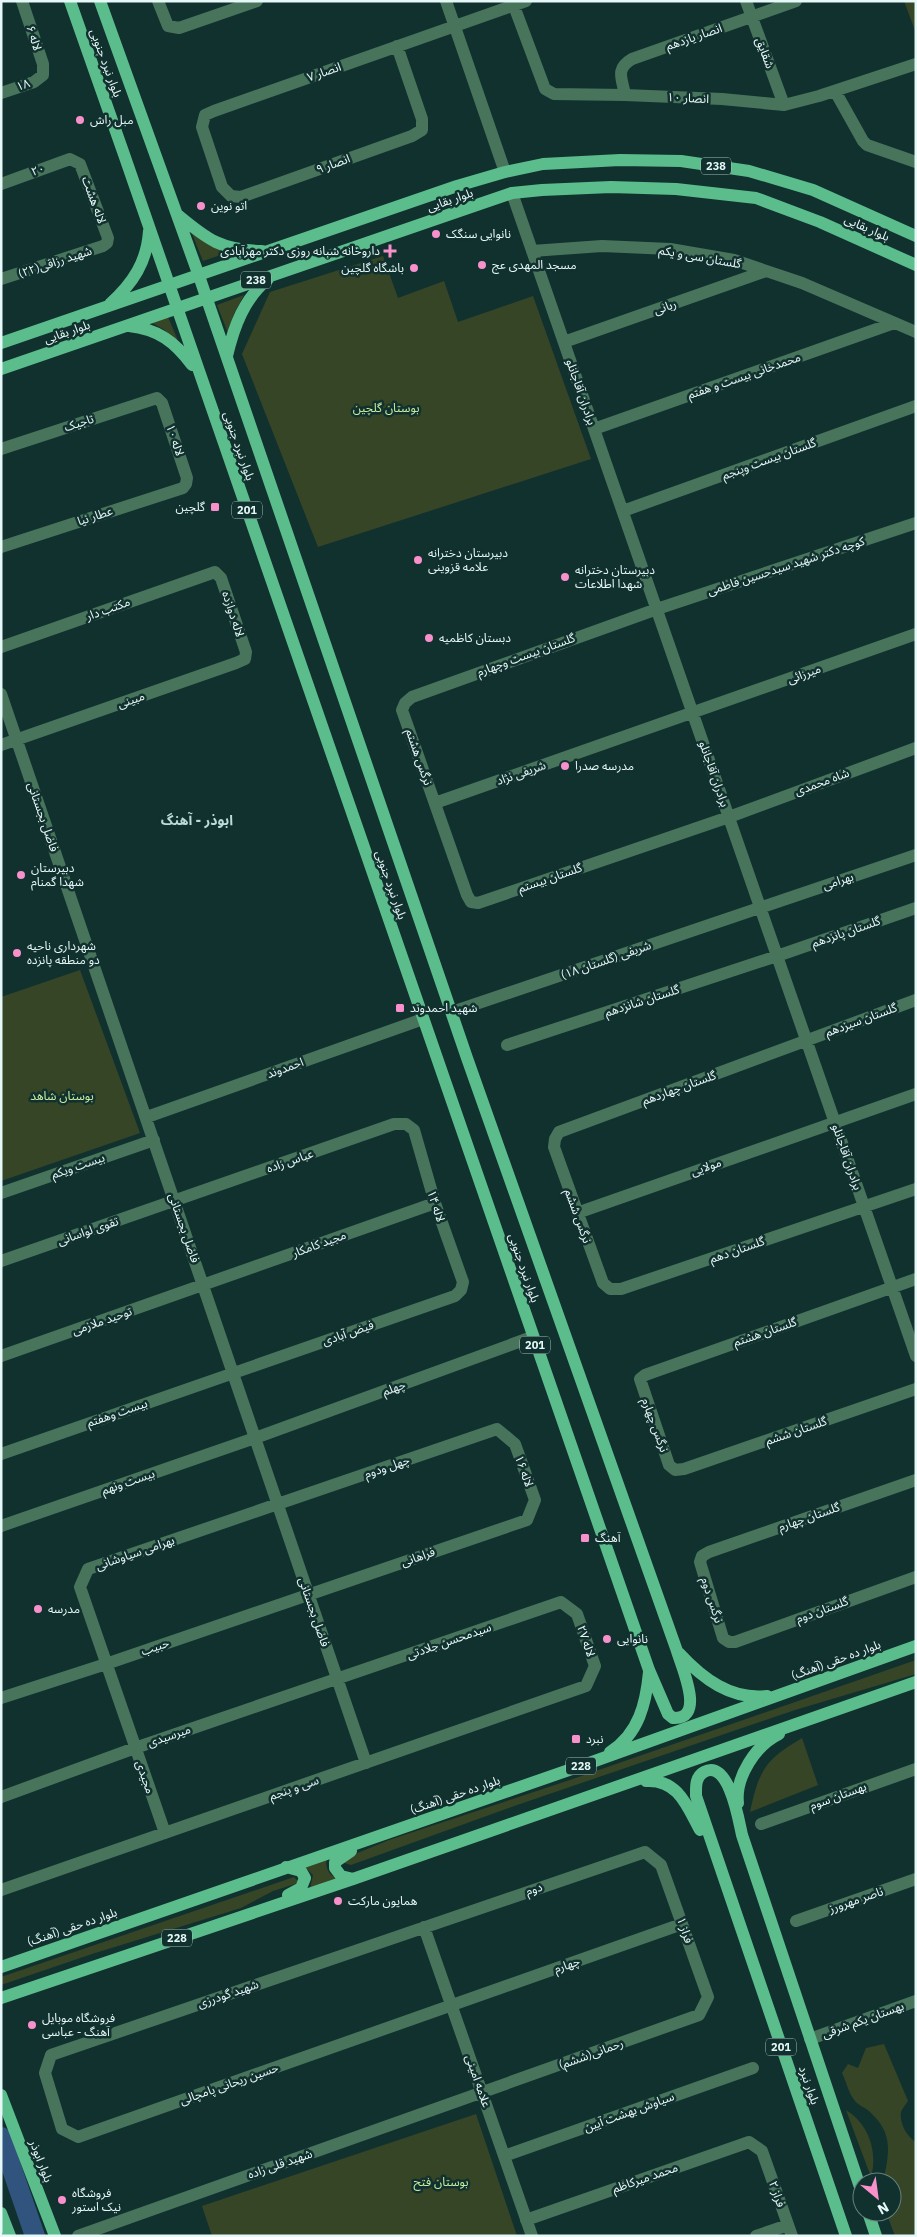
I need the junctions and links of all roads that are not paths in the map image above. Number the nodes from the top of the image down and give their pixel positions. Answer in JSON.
{"nodes":[{"id":1,"x":22,"y":1,"type":"edge"},
{"id":2,"x":70,"y":1,"type":"edge"},
{"id":3,"x":100,"y":1,"type":"edge"},
{"id":4,"x":158,"y":1,"type":"edge"},
{"id":5,"x":257,"y":1,"type":"edge"},
{"id":6,"x":446,"y":1,"type":"edge"},
{"id":7,"x":746,"y":1,"type":"edge"},
{"id":8,"x":796,"y":1,"type":"edge"},
{"id":9,"x":520,"y":3,"type":"edge"},
{"id":10,"x":752,"y":17,"type":"junction"},
{"id":11,"x":455,"y":26,"type":"junction"},
{"id":12,"x":397,"y":46,"type":"junction"},
{"id":13,"x":916,"y":64,"type":"edge"},
{"id":14,"x":43,"y":75,"type":"joint"},
{"id":15,"x":835,"y":91,"type":"junction"},
{"id":16,"x":1,"y":93,"type":"edge"},
{"id":17,"x":625,"y":95,"type":"junction"},
{"id":18,"x":784,"y":105,"type":"junction"},
{"id":19,"x":202,"y":127,"type":"joint"},
{"id":20,"x":75,"y":160,"type":"joint"},
{"id":21,"x":916,"y":162,"type":"edge"},
{"id":22,"x":505,"y":172,"type":"junction"},
{"id":23,"x":1,"y":184,"type":"edge"},
{"id":24,"x":512,"y":193,"type":"junction"},
{"id":25,"x":176,"y":214,"type":"junction"},
{"id":26,"x":150,"y":226,"type":"junction"},
{"id":27,"x":916,"y":236,"type":"edge"},
{"id":28,"x":107,"y":243,"type":"joint"},
{"id":29,"x":532,"y":250,"type":"junction"},
{"id":30,"x":270,"y":252,"type":"junction"},
{"id":31,"x":916,"y":265,"type":"edge"},
{"id":32,"x":766,"y":271,"type":"junction"},
{"id":33,"x":275,"y":274,"type":"junction"},
{"id":34,"x":199,"y":276,"type":"junction"},
{"id":35,"x":1,"y":279,"type":"edge"},
{"id":36,"x":170,"y":284,"type":"junction"},
{"id":37,"x":207,"y":297,"type":"junction"},
{"id":38,"x":176,"y":307,"type":"junction"},
{"id":39,"x":106,"y":308,"type":"junction"},
{"id":40,"x":894,"y":323,"type":"junction"},
{"id":41,"x":126,"y":326,"type":"junction"},
{"id":42,"x":916,"y":332,"type":"edge"},
{"id":43,"x":564,"y":342,"type":"junction"},
{"id":44,"x":1,"y":343,"type":"edge"},
{"id":45,"x":227,"y":356,"type":"junction"},
{"id":46,"x":1,"y":369,"type":"edge"},
{"id":47,"x":200,"y":377,"type":"junction"},
{"id":48,"x":157,"y":398,"type":"joint"},
{"id":49,"x":916,"y":406,"type":"edge"},
{"id":50,"x":594,"y":429,"type":"junction"},
{"id":51,"x":1,"y":449,"type":"edge"},
{"id":52,"x":186,"y":484,"type":"joint"},
{"id":53,"x":623,"y":511,"type":"junction"},
{"id":54,"x":916,"y":523,"type":"edge"},
{"id":55,"x":1,"y":547,"type":"edge"},
{"id":56,"x":215,"y":572,"type":"joint"},
{"id":57,"x":656,"y":609,"type":"junction"},
{"id":58,"x":916,"y":634,"type":"edge"},
{"id":59,"x":1,"y":647,"type":"edge"},
{"id":60,"x":245,"y":659,"type":"joint"},
{"id":61,"x":1,"y":694,"type":"edge"},
{"id":62,"x":402,"y":710,"type":"joint"},
{"id":63,"x":693,"y":713,"type":"junction"},
{"id":64,"x":17,"y":739,"type":"junction"},
{"id":65,"x":1,"y":745,"type":"edge"},
{"id":66,"x":916,"y":748,"type":"edge"},
{"id":67,"x":435,"y":803,"type":"junction"},
{"id":68,"x":729,"y":817,"type":"junction"},
{"id":69,"x":916,"y":856,"type":"edge"},
{"id":70,"x":760,"y":907,"type":"junction"},
{"id":71,"x":916,"y":908,"type":"edge"},
{"id":72,"x":777,"y":956,"type":"junction"},
{"id":73,"x":916,"y":1000,"type":"edge"},
{"id":74,"x":452,"y":1012,"type":"junction"},
{"id":75,"x":423,"y":1019,"type":"junction"},
{"id":76,"x":806,"y":1040,"type":"junction"},
{"id":77,"x":507,"y":1045,"type":"dead end"},
{"id":78,"x":916,"y":1094,"type":"edge"},
{"id":79,"x":146,"y":1118,"type":"junction"},
{"id":80,"x":834,"y":1122,"type":"junction"},
{"id":81,"x":406,"y":1124,"type":"joint"},
{"id":82,"x":555,"y":1139,"type":"joint"},
{"id":83,"x":154,"y":1140,"type":"junction"},
{"id":84,"x":916,"y":1189,"type":"edge"},
{"id":85,"x":1,"y":1192,"type":"edge"},
{"id":86,"x":175,"y":1201,"type":"junction"},
{"id":87,"x":435,"y":1203,"type":"junction"},
{"id":88,"x":864,"y":1207,"type":"junction"},
{"id":89,"x":577,"y":1213,"type":"junction"},
{"id":90,"x":1,"y":1261,"type":"edge"},
{"id":91,"x":916,"y":1280,"type":"edge"},
{"id":92,"x":204,"y":1286,"type":"junction"},
{"id":93,"x":892,"y":1288,"type":"junction"},
{"id":94,"x":610,"y":1289,"type":"joint"},
{"id":95,"x":461,"y":1290,"type":"joint"},
{"id":96,"x":532,"y":1338,"type":"junction"},
{"id":97,"x":1,"y":1356,"type":"edge"},
{"id":98,"x":916,"y":1356,"type":"edge"},
{"id":99,"x":233,"y":1372,"type":"junction"},
{"id":100,"x":640,"y":1379,"type":"joint"},
{"id":101,"x":916,"y":1389,"type":"edge"},
{"id":102,"x":497,"y":1429,"type":"joint"},
{"id":103,"x":255,"y":1438,"type":"junction"},
{"id":104,"x":1,"y":1454,"type":"edge"},
{"id":105,"x":675,"y":1470,"type":"joint"},
{"id":106,"x":916,"y":1480,"type":"edge"},
{"id":107,"x":278,"y":1504,"type":"junction"},
{"id":108,"x":526,"y":1520,"type":"joint"},
{"id":109,"x":1,"y":1526,"type":"edge"},
{"id":110,"x":702,"y":1556,"type":"joint"},
{"id":111,"x":916,"y":1577,"type":"edge"},
{"id":112,"x":308,"y":1595,"type":"junction"},
{"id":113,"x":561,"y":1602,"type":"joint"},
{"id":114,"x":728,"y":1642,"type":"joint"},
{"id":115,"x":916,"y":1646,"type":"edge"},
{"id":116,"x":677,"y":1651,"type":"junction"},
{"id":117,"x":106,"y":1664,"type":"junction"},
{"id":118,"x":649,"y":1670,"type":"junction"},
{"id":119,"x":337,"y":1679,"type":"junction"},
{"id":120,"x":916,"y":1682,"type":"edge"},
{"id":121,"x":586,"y":1686,"type":"joint"},
{"id":122,"x":780,"y":1695,"type":"junction"},
{"id":123,"x":1,"y":1698,"type":"edge"},
{"id":124,"x":804,"y":1721,"type":"junction"},
{"id":125,"x":135,"y":1748,"type":"junction"},
{"id":126,"x":592,"y":1762,"type":"junction"},
{"id":127,"x":366,"y":1763,"type":"junction"},
{"id":128,"x":916,"y":1769,"type":"edge"},
{"id":129,"x":624,"y":1786,"type":"junction"},
{"id":130,"x":1,"y":1796,"type":"edge"},
{"id":131,"x":761,"y":1824,"type":"dead end"},
{"id":132,"x":165,"y":1833,"type":"junction"},
{"id":133,"x":382,"y":1834,"type":"junction"},
{"id":134,"x":742,"y":1835,"type":"junction"},
{"id":135,"x":645,"y":1852,"type":"joint"},
{"id":136,"x":716,"y":1858,"type":"junction"},
{"id":137,"x":286,"y":1868,"type":"junction"},
{"id":138,"x":353,"y":1879,"type":"junction"},
{"id":139,"x":916,"y":1879,"type":"edge"},
{"id":140,"x":1,"y":1890,"type":"edge"},
{"id":141,"x":264,"y":1907,"type":"junction"},
{"id":142,"x":796,"y":1921,"type":"dead end"},
{"id":143,"x":682,"y":1924,"type":"junction"},
{"id":144,"x":424,"y":1927,"type":"junction"},
{"id":145,"x":1,"y":1967,"type":"edge"},
{"id":146,"x":4,"y":1998,"type":"edge"},
{"id":147,"x":916,"y":2001,"type":"edge"},
{"id":148,"x":451,"y":2006,"type":"junction"},
{"id":149,"x":699,"y":2015,"type":"joint"},
{"id":150,"x":810,"y":2039,"type":"junction"},
{"id":151,"x":753,"y":2068,"type":"dead end"},
{"id":152,"x":45,"y":2073,"type":"joint"},
{"id":153,"x":482,"y":2093,"type":"junction"},
{"id":154,"x":1,"y":2096,"type":"edge"},
{"id":155,"x":762,"y":2151,"type":"joint"},
{"id":156,"x":504,"y":2156,"type":"junction"},
{"id":157,"x":855,"y":2172,"type":"edge"},
{"id":158,"x":1,"y":2213,"type":"edge"},
{"id":159,"x":526,"y":2220,"type":"junction"},
{"id":160,"x":871,"y":2222,"type":"edge"},
{"id":161,"x":790,"y":2230,"type":"edge"},
{"id":162,"x":10,"y":2236,"type":"edge"},
{"id":163,"x":55,"y":2236,"type":"edge"},
{"id":164,"x":78,"y":2236,"type":"edge"},
{"id":165,"x":532,"y":2236,"type":"edge"},
{"id":166,"x":756,"y":2236,"type":"edge"},
{"id":167,"x":846,"y":2236,"type":"edge"},
{"id":168,"x":876,"y":2236,"type":"edge"}],
"edges":[{"from":1,"to":14,"type":"street","name":"لاله ۶"},
{"from":2,"to":26,"type":"main road","name":"بلوار نبرد جنوبی","number":"201"},
{"from":3,"to":25,"type":"main road","name":"بلوار نبرد جنوبی","number":"201"},
{"from":4,"to":5,"type":"street"},
{"from":6,"to":11,"type":"street"},
{"from":7,"to":10,"type":"street","name":"شقایق"},
{"from":8,"to":10,"type":"street","name":"انصار یازدهم"},
{"from":9,"to":11,"type":"street","name":"انصار ۷"},
{"from":9,"to":17,"type":"street","name":"انصار ۱۰"},
{"from":10,"to":17,"type":"street","name":"انصار یازدهم"},
{"from":10,"to":18,"type":"street","name":"شقایق"},
{"from":11,"to":12,"type":"street","name":"انصار ۷"},
{"from":11,"to":22,"type":"street"},
{"from":12,"to":19,"type":"street","name":"انصار ۷"},
{"from":12,"to":19,"type":"street","name":"انصار ۹"},
{"from":13,"to":15,"type":"street","name":"انصار ۱۰"},
{"from":14,"to":16,"type":"street","name":"۱۸"},
{"from":15,"to":18,"type":"street","name":"انصار ۱۰"},
{"from":15,"to":21,"type":"street"},
{"from":17,"to":18,"type":"street","name":"انصار ۱۰"},
{"from":20,"to":23,"type":"street","name":"۲۰"},
{"from":20,"to":28,"type":"street","name":"لاله هشت"},
{"from":22,"to":24,"type":"main road"},
{"from":22,"to":27,"type":"main road","name":"بلوار بقایی","number":"238"},
{"from":22,"to":30,"type":"main road","name":"بلوار بقایی","number":"238"},
{"from":24,"to":29,"type":"street","name":"برادران آقاجانلو"},
{"from":24,"to":31,"type":"main road","name":"بلوار بقایی","number":"238"},
{"from":24,"to":33,"type":"main road","name":"بلوار بقایی","number":"238"},
{"from":25,"to":30,"type":"main road"},
{"from":25,"to":34,"type":"main road","name":"بلوار نبرد جنوبی","number":"201"},
{"from":26,"to":36,"type":"main road","name":"بلوار نبرد جنوبی","number":"201"},
{"from":26,"to":39,"type":"main road"},
{"from":28,"to":35,"type":"street","name":"شهید رزاقی(۲۲)"},
{"from":29,"to":32,"type":"street","name":"گلستان سی و یکم"},
{"from":29,"to":43,"type":"street","name":"برادران آقاجانلو"},
{"from":30,"to":34,"type":"main road","name":"بلوار بقایی","number":"238"},
{"from":32,"to":40,"type":"street","name":"گلستان سی و یکم"},
{"from":32,"to":43,"type":"street","name":"ربانی"},
{"from":33,"to":37,"type":"main road","name":"بلوار بقایی","number":"238"},
{"from":33,"to":45,"type":"main road"},
{"from":34,"to":36,"type":"main road","name":"بلوار بقایی","number":"238"},
{"from":34,"to":37,"type":"main road","name":"بلوار نبرد جنوبی","number":"201"},
{"from":36,"to":38,"type":"main road","name":"بلوار نبرد جنوبی","number":"201"},
{"from":36,"to":39,"type":"main road","name":"بلوار بقایی","number":"238"},
{"from":37,"to":38,"type":"main road","name":"بلوار بقایی","number":"238"},
{"from":37,"to":45,"type":"main road","name":"بلوار نبرد جنوبی","number":"201"},
{"from":38,"to":41,"type":"main road","name":"بلوار بقایی","number":"238"},
{"from":38,"to":47,"type":"main road","name":"بلوار نبرد جنوبی","number":"201"},
{"from":39,"to":44,"type":"main road","name":"بلوار بقایی","number":"238"},
{"from":40,"to":42,"type":"street","name":"گلستان سی و یکم"},
{"from":40,"to":50,"type":"street","name":"محمدخانی بیست و هفتم"},
{"from":41,"to":46,"type":"main road","name":"بلوار بقایی","number":"238"},
{"from":41,"to":47,"type":"main road"},
{"from":43,"to":50,"type":"street","name":"برادران آقاجانلو"},
{"from":45,"to":74,"type":"main road","name":"بلوار نبرد جنوبی","number":"201"},
{"from":47,"to":75,"type":"main road","name":"بلوار نبرد جنوبی","number":"201"},
{"from":48,"to":51,"type":"street","name":"تاجیک"},
{"from":48,"to":52,"type":"street","name":"لاله ۱۰"},
{"from":49,"to":53,"type":"street","name":"گلستان بیست وپنجم"},
{"from":50,"to":53,"type":"street","name":"برادران آقاجانلو"},
{"from":52,"to":55,"type":"street","name":"عطار نیا"},
{"from":53,"to":57,"type":"street","name":"برادران آقاجانلو"},
{"from":54,"to":57,"type":"street","name":"کوچه دکتر شهید سیدحسین فاطمی"},
{"from":56,"to":59,"type":"street","name":"مکتب دار"},
{"from":56,"to":60,"type":"street","name":"لاله دوازده"},
{"from":57,"to":62,"type":"street","name":"گلستان بیست وچهارم"},
{"from":57,"to":63,"type":"street","name":"برادران آقاجانلو"},
{"from":58,"to":63,"type":"street","name":"میرزائی"},
{"from":60,"to":64,"type":"street","name":"مبینی"},
{"from":61,"to":64,"type":"street","name":"فاضل بجستانی"},
{"from":62,"to":67,"type":"street","name":"نرگس هشتم"},
{"from":63,"to":67,"type":"street","name":"شریفی نژاد"},
{"from":63,"to":68,"type":"street","name":"برادران آقاجانلو"},
{"from":64,"to":65,"type":"street","name":"مبینی"},
{"from":64,"to":79,"type":"street","name":"فاضل بجستانی"},
{"from":66,"to":68,"type":"street","name":"شاه محمدی"},
{"from":67,"to":68,"type":"street","name":"گلستان بیستم"},
{"from":68,"to":70,"type":"street","name":"برادران آقاجانلو"},
{"from":69,"to":70,"type":"street","name":"بهرامی"},
{"from":70,"to":72,"type":"street","name":"برادران آقاجانلو"},
{"from":70,"to":74,"type":"street","name":"شریفی (گلستان ۱۸)"},
{"from":71,"to":72,"type":"street","name":"گلستان پانزدهم"},
{"from":72,"to":76,"type":"street","name":"برادران آقاجانلو"},
{"from":72,"to":77,"type":"street","name":"گلستان شانزدهم"},
{"from":73,"to":76,"type":"street","name":"گلستان سیزدهم"},
{"from":74,"to":116,"type":"main road","name":"بلوار نبرد جنوبی","number":"201"},
{"from":75,"to":79,"type":"street","name":"احمدوند"},
{"from":75,"to":96,"type":"main road","name":"بلوار نبرد جنوبی","number":"201"},
{"from":76,"to":80,"type":"street","name":"برادران آقاجانلو"},
{"from":76,"to":82,"type":"street","name":"گلستان چهاردهم"},
{"from":78,"to":80,"type":"street","name":"مولایی"},
{"from":79,"to":83,"type":"street","name":"فاضل بجستانی"},
{"from":80,"to":88,"type":"street","name":"برادران آقاجانلو"},
{"from":80,"to":89,"type":"street","name":"مولایی"},
{"from":81,"to":86,"type":"street","name":"عباس زاده"},
{"from":81,"to":87,"type":"street","name":"لاله ۱۴"},
{"from":82,"to":89,"type":"street","name":"نرگس ششم"},
{"from":83,"to":85,"type":"street","name":"بیست ویکم"},
{"from":83,"to":86,"type":"street","name":"فاضل بجستانی"},
{"from":84,"to":88,"type":"street","name":"گلستان دهم"},
{"from":86,"to":90,"type":"street","name":"تقوی لواسانی"},
{"from":86,"to":92,"type":"street","name":"فاضل بجستانی"},
{"from":87,"to":92,"type":"street","name":"مجید کامکار"},
{"from":87,"to":95,"type":"street","name":"لاله ۱۴"},
{"from":88,"to":93,"type":"street","name":"برادران آقاجانلو"},
{"from":88,"to":94,"type":"street","name":"گلستان دهم"},
{"from":89,"to":94,"type":"street","name":"نرگس ششم"},
{"from":91,"to":93,"type":"street","name":"گلستان هشتم"},
{"from":92,"to":97,"type":"street","name":"توحید ملازمی"},
{"from":92,"to":99,"type":"street","name":"فاضل بجستانی"},
{"from":93,"to":98,"type":"street","name":"برادران آقاجانلو"},
{"from":93,"to":100,"type":"street","name":"گلستان هشتم"},
{"from":95,"to":99,"type":"street","name":"فیض آبادی"},
{"from":96,"to":103,"type":"street","name":"چهلم"},
{"from":96,"to":118,"type":"main road","name":"بلوار نبرد جنوبی","number":"201"},
{"from":99,"to":103,"type":"street","name":"فاضل بجستانی"},
{"from":99,"to":104,"type":"street","name":"بیست وهفتم"},
{"from":100,"to":105,"type":"street","name":"نرگس چهارم"},
{"from":101,"to":105,"type":"street","name":"گلستان ششم"},
{"from":102,"to":107,"type":"street","name":"چهل ودوم"},
{"from":102,"to":108,"type":"street","name":"لاله ۱۶"},
{"from":103,"to":107,"type":"street","name":"فاضل بجستانی"},
{"from":103,"to":109,"type":"street","name":"بیست ونهم"},
{"from":106,"to":110,"type":"street","name":"گلستان چهارم"},
{"from":107,"to":112,"type":"street","name":"فاضل بجستانی"},
{"from":107,"to":117,"type":"street","name":"بهرامی سیاوشانی"},
{"from":108,"to":112,"type":"street","name":"فراهانی"},
{"from":110,"to":114,"type":"street","name":"نرگس دوم"},
{"from":111,"to":114,"type":"street","name":"گلستان دوم"},
{"from":112,"to":117,"type":"street","name":"حبیب"},
{"from":112,"to":119,"type":"street","name":"فاضل بجستانی"},
{"from":113,"to":119,"type":"street","name":"سیدمحسن جلادتی"},
{"from":113,"to":121,"type":"street","name":"لاله ۲۷"},
{"from":115,"to":122,"type":"main road","name":"بلوار ده حقی (آهنگ)","number":"228"},
{"from":116,"to":118,"type":"main road","number":"201"},
{"from":116,"to":122,"type":"main road","name":"بلوار نبرد جنوبی"},
{"from":117,"to":123,"type":"street","name":"حبیب"},
{"from":117,"to":125,"type":"street","name":"مجیدی"},
{"from":118,"to":126,"type":"main road","name":"بلوار نبرد جنوبی"},
{"from":119,"to":125,"type":"street","name":"میرسیدی"},
{"from":119,"to":127,"type":"street","name":"فاضل بجستانی"},
{"from":120,"to":124,"type":"main road","number":"228"},
{"from":121,"to":127,"type":"street","name":"سی و پنجم"},
{"from":122,"to":126,"type":"main road","name":"بلوار ده حقی (آهنگ)","number":"228"},
{"from":124,"to":129,"type":"main road","number":"228"},
{"from":124,"to":134,"type":"main road"},
{"from":125,"to":130,"type":"street","name":"میرسیدی"},
{"from":125,"to":132,"type":"street","name":"مجیدی"},
{"from":126,"to":133,"type":"main road","name":"بلوار ده حقی (آهنگ)","number":"228"},
{"from":127,"to":132,"type":"street","name":"سی و پنجم"},
{"from":128,"to":131,"type":"street","name":"بهستان سوم"},
{"from":129,"to":136,"type":"main road"},
{"from":129,"to":138,"type":"main road","number":"228"},
{"from":132,"to":140,"type":"street","name":"سی و پنجم"},
{"from":133,"to":137,"type":"main road","name":"بلوار ده حقی (آهنگ)","number":"228"},
{"from":133,"to":138,"type":"main road"},
{"from":134,"to":136,"type":"main road","number":"201"},
{"from":134,"to":150,"type":"main road","name":"بلوار نبرد","number":"201"},
{"from":135,"to":143,"type":"street","name":"فراز ۱"},
{"from":135,"to":144,"type":"street","name":"دوم"},
{"from":136,"to":167,"type":"main road","name":"بلوار نبرد","number":"201"},
{"from":137,"to":141,"type":"main road"},
{"from":137,"to":145,"type":"main road","name":"بلوار ده حقی (آهنگ)","number":"228"},
{"from":138,"to":141,"type":"main road","number":"228"},
{"from":139,"to":142,"type":"street","name":"ناصر مهرورز"},
{"from":141,"to":146,"type":"main road","number":"228"},
{"from":143,"to":148,"type":"street","name":"چهارم"},
{"from":143,"to":149,"type":"street","name":"فراز ۱"},
{"from":144,"to":148,"type":"street","name":"علامه امینی"},
{"from":144,"to":152,"type":"street","name":"شهید گودرزی"},
{"from":147,"to":150,"type":"street","name":"بهستان یکم شرقی"},
{"from":148,"to":152,"type":"street","name":"حسین ریحانی پامچالی"},
{"from":148,"to":153,"type":"street","name":"علامه امینی"},
{"from":149,"to":153,"type":"street","name":"رحمانی(ششم)"},
{"from":150,"to":157,"type":"main road","name":"بلوار نبرد","number":"201"},
{"from":151,"to":156,"type":"street","name":"سیاوش بهشت آیین"},
{"from":153,"to":156,"type":"street","name":"علامه امینی"},
{"from":153,"to":164,"type":"street","name":"شهید قلی زاده"},
{"from":154,"to":163,"type":"main road","name":"بلوار ابوذر"},
{"from":155,"to":159,"type":"street","name":"محمد میرکاظم"},
{"from":155,"to":161,"type":"street","name":"فراز ۲"},
{"from":156,"to":159,"type":"street","name":"علامه امینی"},
{"from":158,"to":162,"type":"main road"},
{"from":159,"to":165,"type":"street","name":"علامه امینی"},
{"from":160,"to":168,"type":"main road"},
{"from":161,"to":166,"type":"street"}]}
